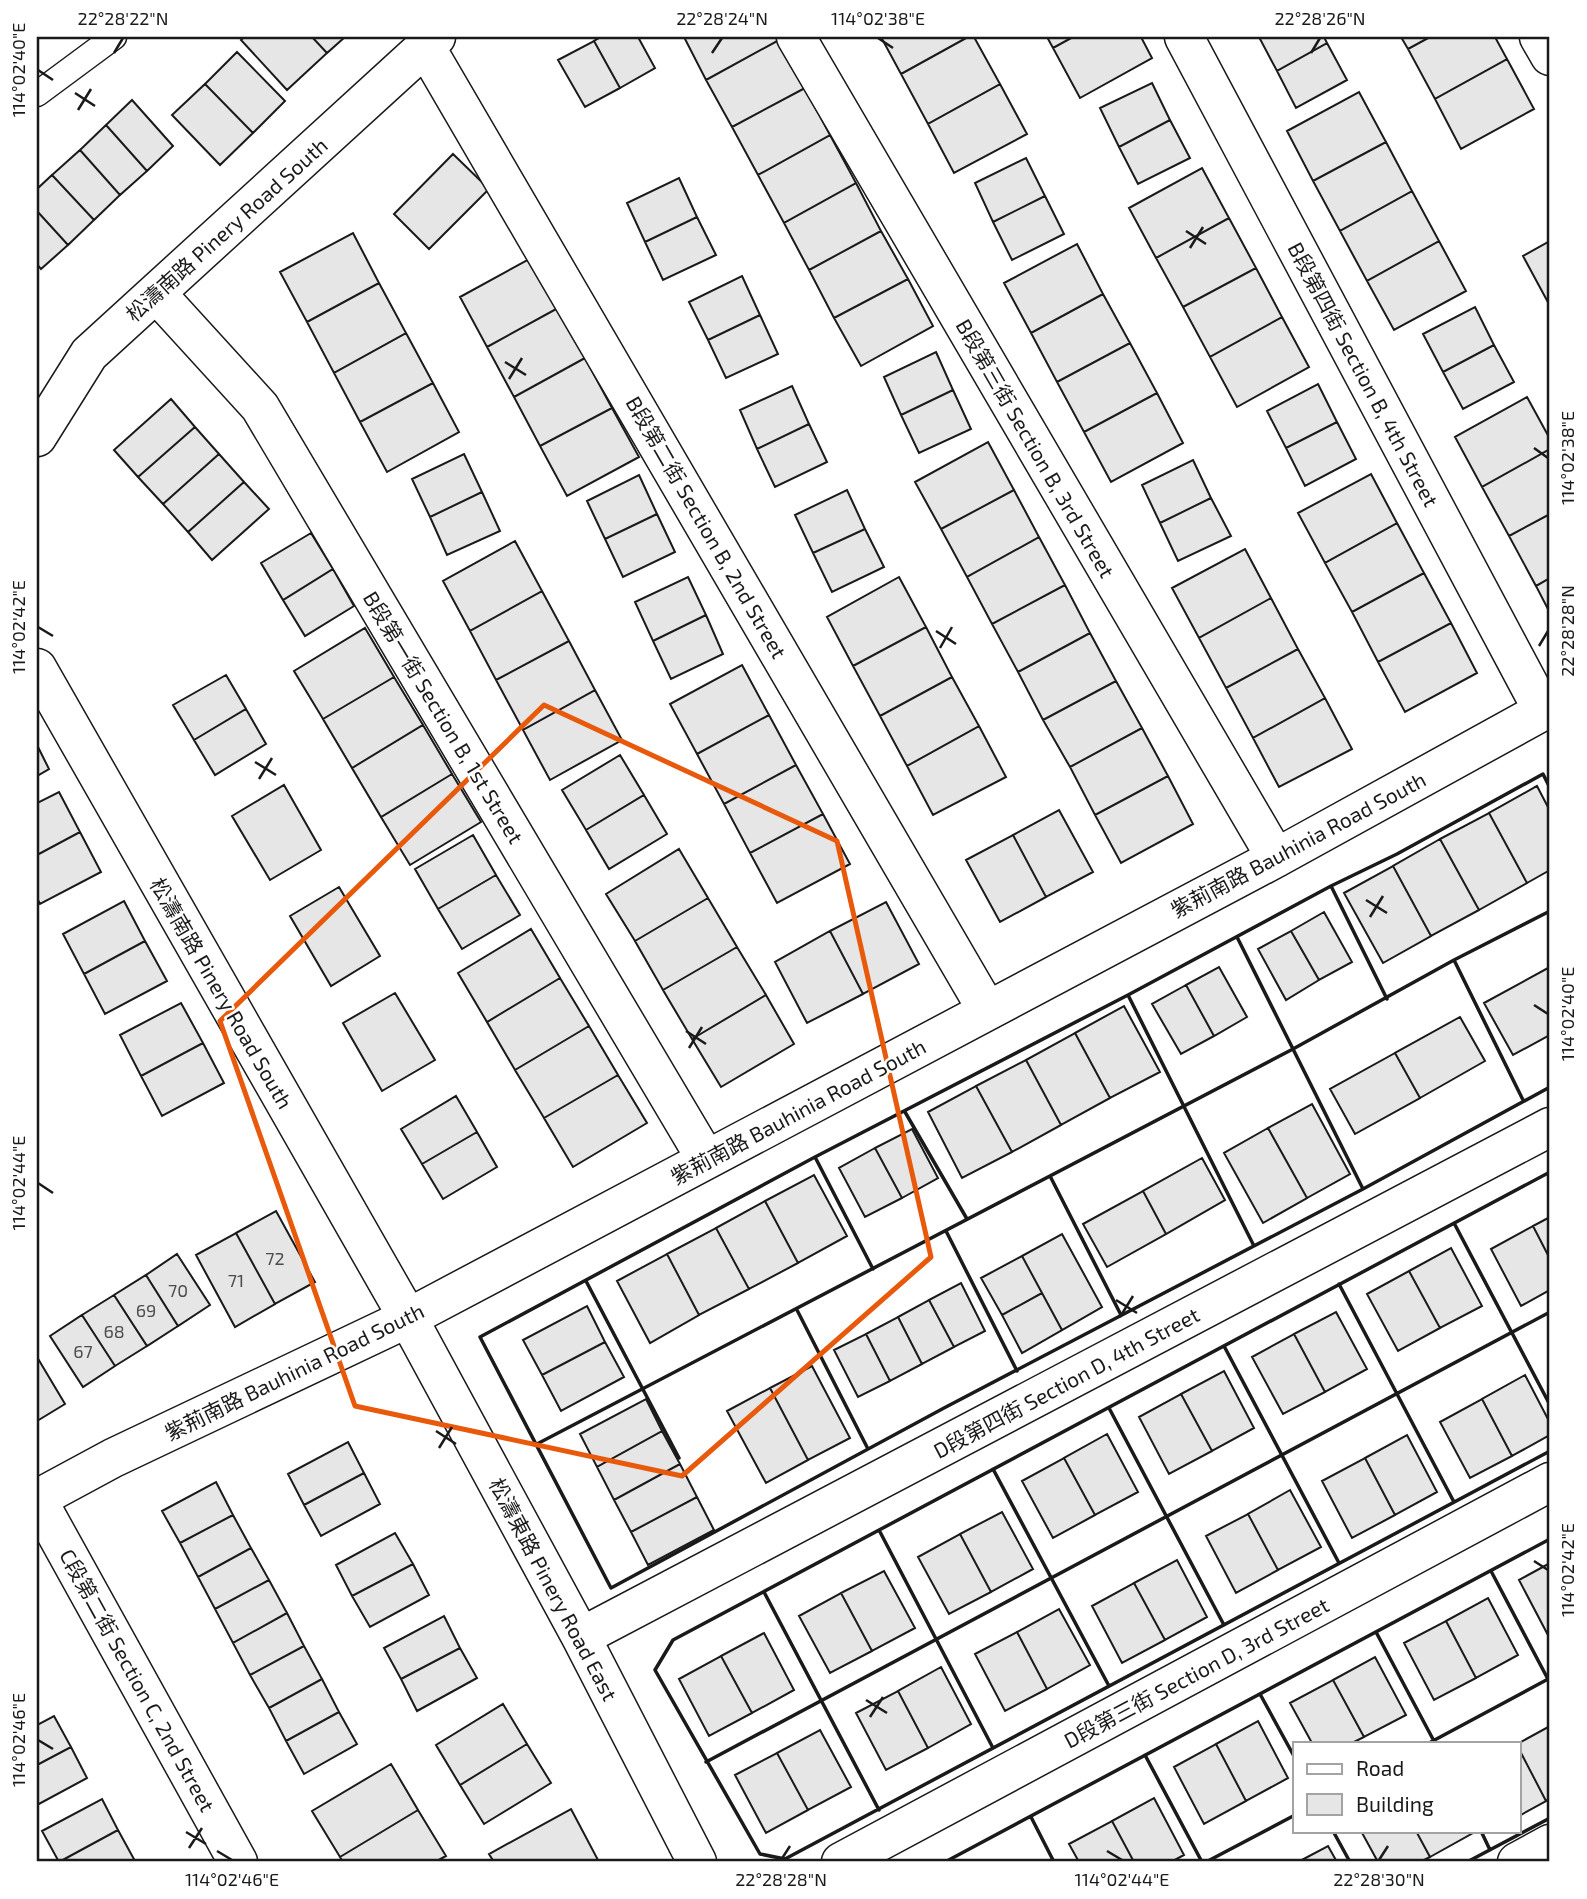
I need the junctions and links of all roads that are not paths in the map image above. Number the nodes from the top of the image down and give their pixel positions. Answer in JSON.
{"nodes":[{"id":1,"x":114,"y":37,"type":"edge"},
{"id":2,"x":796,"y":37,"type":"edge"},
{"id":3,"x":1184,"y":37,"type":"edge"},
{"id":4,"x":1539,"y":37,"type":"edge"},
{"id":5,"x":431,"y":42,"type":"edge"},
{"id":6,"x":1550,"y":56,"type":"edge"},
{"id":7,"x":37,"y":94,"type":"edge"},
{"id":8,"x":156,"y":293,"type":"junction"},
{"id":9,"x":37,"y":437,"type":"edge"},
{"id":10,"x":37,"y":668,"type":"edge"},
{"id":11,"x":1547,"y":709,"type":"edge"},
{"id":12,"x":1276,"y":858,"type":"junction"},
{"id":13,"x":987,"y":1010,"type":"junction"},
{"id":14,"x":1550,"y":1127,"type":"edge"},
{"id":15,"x":706,"y":1159,"type":"junction"},
{"id":16,"x":408,"y":1318,"type":"junction"},
{"id":17,"x":1550,"y":1482,"type":"edge"},
{"id":18,"x":37,"y":1499,"type":"edge"},
{"id":19,"x":581,"y":1637,"type":"junction"},
{"id":20,"x":1550,"y":1844,"type":"edge"},
{"id":21,"x":238,"y":1862,"type":"edge"},
{"id":22,"x":697,"y":1862,"type":"edge"},
{"id":23,"x":841,"y":1862,"type":"edge"},
{"id":24,"x":1517,"y":1862,"type":"edge"}],
"edges":[{"from":1,"to":7,"type":"lane"},
{"from":2,"to":12,"type":"street","name":"B段第三街 Section B, 3rd Street"},
{"from":3,"to":11,"type":"street","name":"B段第四街 Section B, 4th Street"},
{"from":4,"to":6,"type":"street"},
{"from":5,"to":8,"type":"street","name":"松濤南路 Pinery Road South"},
{"from":5,"to":13,"type":"street","name":"B段第二街 Section B, 2nd Street"},
{"from":8,"to":9,"type":"street","name":"松濤南路 Pinery Road South"},
{"from":8,"to":15,"type":"street","name":"B段第一街 Section B, 1st Street"},
{"from":10,"to":16,"type":"street","name":"松濤南路 Pinery Road South"},
{"from":11,"to":12,"type":"street","name":"紫荊南路 Bauhinia Road South"},
{"from":12,"to":13,"type":"street","name":"紫荊南路 Bauhinia Road South"},
{"from":13,"to":15,"type":"street","name":"紫荊南路 Bauhinia Road South"},
{"from":14,"to":19,"type":"street","name":"D段第四街 Section D, 4th Street"},
{"from":15,"to":16,"type":"street","name":"紫荊南路 Bauhinia Road South"},
{"from":16,"to":18,"type":"street","name":"紫荊南路 Bauhinia Road South"},
{"from":16,"to":19,"type":"street","name":"松濤東路 Pinery Road East"},
{"from":17,"to":23,"type":"street","name":"D段第三街 Section D, 3rd Street"},
{"from":18,"to":21,"type":"street","name":"C段第二街 Section C, 2nd Street"},
{"from":19,"to":22,"type":"street","name":"松濤東路 Pinery Road East"},
{"from":20,"to":24,"type":"street"}]}
